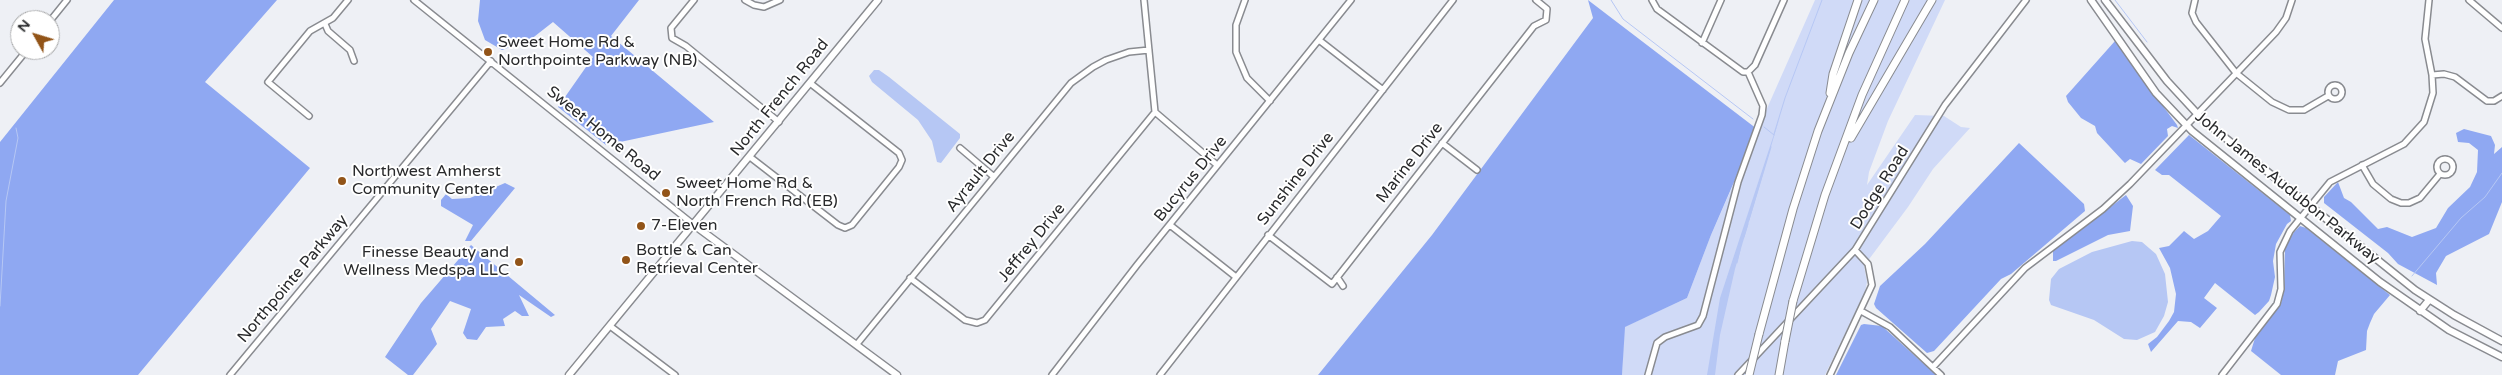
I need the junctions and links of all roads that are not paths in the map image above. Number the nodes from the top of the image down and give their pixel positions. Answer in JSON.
{"nodes":[{"id":1,"x":67,"y":0,"type":"edge"},
{"id":2,"x":348,"y":0,"type":"edge"},
{"id":3,"x":414,"y":0,"type":"edge"},
{"id":4,"x":694,"y":0,"type":"edge"},
{"id":5,"x":745,"y":0,"type":"edge"},
{"id":6,"x":780,"y":0,"type":"edge"},
{"id":7,"x":878,"y":0,"type":"edge"},
{"id":8,"x":1144,"y":0,"type":"edge"},
{"id":9,"x":1245,"y":0,"type":"edge"},
{"id":10,"x":1352,"y":0,"type":"edge"},
{"id":11,"x":1453,"y":0,"type":"edge"},
{"id":12,"x":1536,"y":0,"type":"edge"},
{"id":13,"x":1652,"y":0,"type":"edge"},
{"id":14,"x":1721,"y":0,"type":"edge"},
{"id":15,"x":1784,"y":0,"type":"edge"},
{"id":16,"x":1858,"y":0,"type":"edge"},
{"id":17,"x":1874,"y":0,"type":"edge"},
{"id":18,"x":1905,"y":0,"type":"edge"},
{"id":19,"x":1932,"y":0,"type":"edge"},
{"id":20,"x":2026,"y":0,"type":"edge"},
{"id":21,"x":2091,"y":0,"type":"edge"},
{"id":22,"x":2105,"y":0,"type":"edge"},
{"id":23,"x":2195,"y":0,"type":"edge"},
{"id":24,"x":2292,"y":0,"type":"edge"},
{"id":25,"x":2429,"y":0,"type":"edge"},
{"id":26,"x":2469,"y":0,"type":"edge"},
{"id":27,"x":59,"y":10,"type":"edge"},
{"id":28,"x":324,"y":24,"type":"junction"},
{"id":29,"x":2502,"y":28,"type":"edge"},
{"id":30,"x":1319,"y":40,"type":"junction"},
{"id":31,"x":1702,"y":43,"type":"junction"},
{"id":32,"x":1149,"y":50,"type":"junction"},
{"id":33,"x":19,"y":60,"type":"edge"},
{"id":34,"x":354,"y":61,"type":"dead end"},
{"id":35,"x":491,"y":62,"type":"junction"},
{"id":36,"x":1748,"y":72,"type":"junction"},
{"id":37,"x":2236,"y":73,"type":"junction"},
{"id":38,"x":2432,"y":75,"type":"junction"},
{"id":39,"x":0,"y":83,"type":"edge"},
{"id":40,"x":810,"y":84,"type":"junction"},
{"id":41,"x":1382,"y":90,"type":"junction"},
{"id":42,"x":2328,"y":96,"type":"dead end"},
{"id":43,"x":2502,"y":96,"type":"edge"},
{"id":44,"x":1270,"y":101,"type":"junction"},
{"id":45,"x":1828,"y":105,"type":"junction"},
{"id":46,"x":1155,"y":112,"type":"junction"},
{"id":47,"x":2197,"y":114,"type":"junction"},
{"id":48,"x":309,"y":116,"type":"dead end"},
{"id":49,"x":779,"y":122,"type":"junction"},
{"id":50,"x":2186,"y":125,"type":"junction"},
{"id":51,"x":1442,"y":143,"type":"junction"},
{"id":52,"x":960,"y":148,"type":"dead end"},
{"id":53,"x":1842,"y":153,"type":"junction"},
{"id":54,"x":750,"y":157,"type":"junction"},
{"id":55,"x":1218,"y":165,"type":"junction"},
{"id":56,"x":2362,"y":165,"type":"junction"},
{"id":57,"x":1476,"y":170,"type":"dead end"},
{"id":58,"x":2440,"y":174,"type":"dead end"},
{"id":59,"x":993,"y":176,"type":"junction"},
{"id":60,"x":2310,"y":206,"type":"junction"},
{"id":61,"x":2300,"y":218,"type":"junction"},
{"id":62,"x":694,"y":225,"type":"junction"},
{"id":63,"x":1170,"y":225,"type":"junction"},
{"id":64,"x":1268,"y":235,"type":"junction"},
{"id":65,"x":1855,"y":250,"type":"junction"},
{"id":66,"x":1236,"y":277,"type":"junction"},
{"id":67,"x":1337,"y":277,"type":"junction"},
{"id":68,"x":910,"y":278,"type":"junction"},
{"id":69,"x":1343,"y":286,"type":"dead end"},
{"id":70,"x":2429,"y":300,"type":"junction"},
{"id":71,"x":1861,"y":311,"type":"junction"},
{"id":72,"x":2420,"y":311,"type":"junction"},
{"id":73,"x":610,"y":326,"type":"junction"},
{"id":74,"x":2502,"y":341,"type":"edge"},
{"id":75,"x":857,"y":344,"type":"junction"},
{"id":76,"x":2502,"y":357,"type":"edge"},
{"id":77,"x":1933,"y":367,"type":"junction"},
{"id":78,"x":230,"y":375,"type":"edge"},
{"id":79,"x":569,"y":375,"type":"edge"},
{"id":80,"x":675,"y":375,"type":"edge"},
{"id":81,"x":897,"y":375,"type":"edge"},
{"id":82,"x":1052,"y":375,"type":"edge"},
{"id":83,"x":1160,"y":375,"type":"edge"},
{"id":84,"x":1648,"y":375,"type":"edge"},
{"id":85,"x":1738,"y":375,"type":"edge"},
{"id":86,"x":1750,"y":375,"type":"edge"},
{"id":87,"x":1779,"y":375,"type":"edge"},
{"id":88,"x":1830,"y":375,"type":"edge"},
{"id":89,"x":1942,"y":375,"type":"edge"},
{"id":90,"x":2222,"y":375,"type":"edge"}],
"edges":[{"from":1,"to":27,"type":"street"},
{"from":2,"to":28,"type":"street"},
{"from":3,"to":35,"type":"street","name":"Sweet Home Road"},
{"from":4,"to":49,"type":"street"},
{"from":5,"to":6,"type":"street"},
{"from":7,"to":40,"type":"main road","name":"North French Road"},
{"from":8,"to":32,"type":"street"},
{"from":9,"to":44,"type":"street"},
{"from":10,"to":30,"type":"street","name":"Bucyrus Drive"},
{"from":11,"to":41,"type":"street","name":"Sunshine Drive"},
{"from":12,"to":51,"type":"street","name":"Marine Drive"},
{"from":13,"to":31,"type":"street"},
{"from":14,"to":31,"type":"street"},
{"from":15,"to":36,"type":"street"},
{"from":16,"to":45,"type":"highway"},
{"from":17,"to":45,"type":"highway"},
{"from":18,"to":53,"type":"highway"},
{"from":19,"to":53,"type":"highway"},
{"from":20,"to":65,"type":"street","name":"Dodge Road"},
{"from":21,"to":50,"type":"main road","name":"John James Audubon Parkway"},
{"from":22,"to":47,"type":"main road","name":"John James Audubon Parkway"},
{"from":23,"to":37,"type":"street"},
{"from":24,"to":37,"type":"street"},
{"from":25,"to":38,"type":"street"},
{"from":26,"to":29,"type":"street"},
{"from":28,"to":34,"type":"street"},
{"from":28,"to":48,"type":"street"},
{"from":30,"to":41,"type":"street"},
{"from":30,"to":44,"type":"street","name":"Bucyrus Drive"},
{"from":31,"to":36,"type":"street"},
{"from":32,"to":46,"type":"street"},
{"from":32,"to":59,"type":"street","name":"Ayrault Drive"},
{"from":33,"to":39,"type":"street"},
{"from":35,"to":62,"type":"street","name":"Sweet Home Road"},
{"from":35,"to":78,"type":"street","name":"Northpointe Parkway"},
{"from":36,"to":84,"type":"street"},
{"from":37,"to":42,"type":"street"},
{"from":37,"to":47,"type":"street"},
{"from":38,"to":43,"type":"street"},
{"from":38,"to":56,"type":"street"},
{"from":40,"to":49,"type":"main road","name":"North French Road"},
{"from":40,"to":54,"type":"street"},
{"from":41,"to":64,"type":"street","name":"Sunshine Drive"},
{"from":44,"to":55,"type":"street","name":"Bucyrus Drive"},
{"from":45,"to":86,"type":"highway","bridge":true},
{"from":46,"to":55,"type":"street"},
{"from":46,"to":68,"type":"street","name":"Jeffrey Drive"},
{"from":47,"to":50,"type":"street"},
{"from":47,"to":60,"type":"main road","name":"John James Audubon Parkway"},
{"from":49,"to":54,"type":"main road","name":"North French Road"},
{"from":50,"to":61,"type":"main road","name":"John James Audubon Parkway"},
{"from":50,"to":77,"type":"street"},
{"from":51,"to":57,"type":"street"},
{"from":51,"to":67,"type":"street","name":"Marine Drive"},
{"from":52,"to":59,"type":"street"},
{"from":53,"to":87,"type":"highway","bridge":true},
{"from":54,"to":62,"type":"main road","name":"North French Road"},
{"from":55,"to":63,"type":"street","name":"Bucyrus Drive"},
{"from":56,"to":58,"type":"street"},
{"from":56,"to":60,"type":"street"},
{"from":59,"to":68,"type":"street","name":"Ayrault Drive"},
{"from":60,"to":61,"type":"street"},
{"from":60,"to":70,"type":"main road","name":"John James Audubon Parkway"},
{"from":61,"to":72,"type":"main road","name":"John James Audubon Parkway"},
{"from":61,"to":90,"type":"street"},
{"from":62,"to":73,"type":"main road","name":"North French Road"},
{"from":62,"to":75,"type":"main road","name":"Sweet Home Road"},
{"from":63,"to":66,"type":"street"},
{"from":63,"to":82,"type":"street","name":"Bucyrus Drive"},
{"from":64,"to":66,"type":"street","name":"Sunshine Drive"},
{"from":64,"to":67,"type":"street"},
{"from":65,"to":71,"type":"street"},
{"from":65,"to":85,"type":"street","name":"Dodge Road"},
{"from":66,"to":83,"type":"street","name":"Sunshine Drive"},
{"from":67,"to":69,"type":"street"},
{"from":68,"to":75,"type":"street","name":"Ayrault Drive"},
{"from":70,"to":72,"type":"main road"},
{"from":70,"to":74,"type":"main road","name":"John James Audubon Parkway"},
{"from":71,"to":77,"type":"street"},
{"from":71,"to":88,"type":"street"},
{"from":72,"to":76,"type":"main road","name":"John James Audubon Parkway"},
{"from":73,"to":79,"type":"main road","name":"North French Road"},
{"from":73,"to":80,"type":"street"},
{"from":75,"to":81,"type":"main road","name":"Sweet Home Road"},
{"from":77,"to":89,"type":"street"}]}
